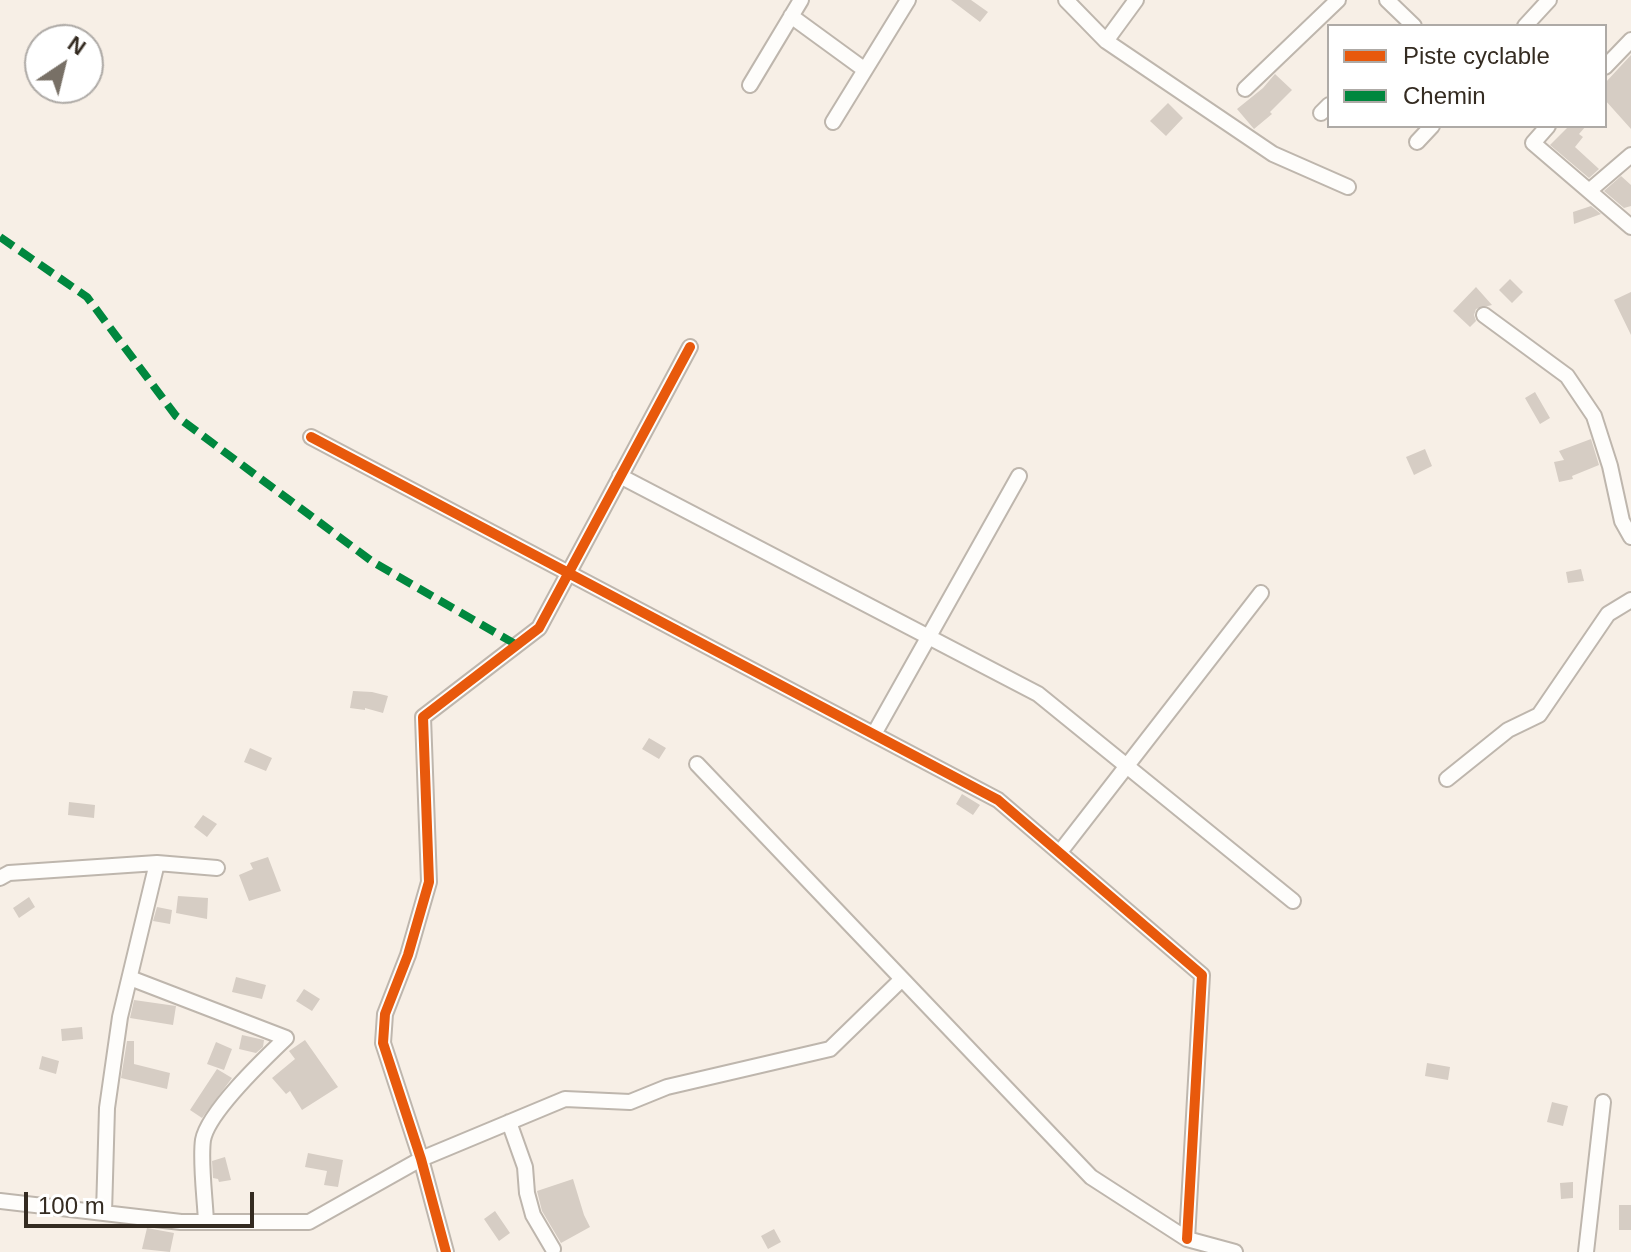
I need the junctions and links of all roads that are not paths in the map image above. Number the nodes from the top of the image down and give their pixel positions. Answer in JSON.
{"nodes":[{"id":1,"x":801,"y":0,"type":"edge"},
{"id":2,"x":908,"y":0,"type":"edge"},
{"id":3,"x":1066,"y":0,"type":"edge"},
{"id":4,"x":1136,"y":0,"type":"edge"},
{"id":5,"x":1338,"y":0,"type":"edge"},
{"id":6,"x":1387,"y":0,"type":"edge"},
{"id":7,"x":1549,"y":0,"type":"edge"},
{"id":8,"x":791,"y":16,"type":"junction"},
{"id":9,"x":1410,"y":24,"type":"edge"},
{"id":10,"x":1527,"y":24,"type":"edge"},
{"id":11,"x":1631,"y":40,"type":"edge"},
{"id":12,"x":1106,"y":41,"type":"junction"},
{"id":13,"x":1607,"y":65,"type":"edge"},
{"id":14,"x":865,"y":70,"type":"junction"},
{"id":15,"x":750,"y":85,"type":"dead end"},
{"id":16,"x":1245,"y":89,"type":"dead end"},
{"id":17,"x":833,"y":122,"type":"dead end"},
{"id":18,"x":1430,"y":128,"type":"edge"},
{"id":19,"x":1545,"y":128,"type":"edge"},
{"id":20,"x":1417,"y":142,"type":"dead end"},
{"id":21,"x":1631,"y":155,"type":"edge"},
{"id":22,"x":1348,"y":187,"type":"dead end"},
{"id":23,"x":1589,"y":191,"type":"junction"},
{"id":24,"x":1631,"y":227,"type":"edge"},
{"id":25,"x":1484,"y":315,"type":"dead end"},
{"id":26,"x":690,"y":347,"type":"dead end"},
{"id":27,"x":311,"y":437,"type":"dead end"},
{"id":28,"x":620,"y":476,"type":"junction"},
{"id":29,"x":1019,"y":476,"type":"dead end"},
{"id":30,"x":1631,"y":537,"type":"edge"},
{"id":31,"x":568,"y":573,"type":"junction"},
{"id":32,"x":1261,"y":593,"type":"dead end"},
{"id":33,"x":1631,"y":600,"type":"edge"},
{"id":34,"x":928,"y":637,"type":"junction"},
{"id":35,"x":874,"y":734,"type":"junction"},
{"id":36,"x":697,"y":764,"type":"dead end"},
{"id":37,"x":1127,"y":766,"type":"junction"},
{"id":38,"x":1447,"y":779,"type":"dead end"},
{"id":39,"x":1060,"y":852,"type":"junction"},
{"id":40,"x":157,"y":863,"type":"junction"},
{"id":41,"x":217,"y":868,"type":"dead end"},
{"id":42,"x":0,"y":878,"type":"edge"},
{"id":43,"x":1293,"y":901,"type":"dead end"},
{"id":44,"x":130,"y":978,"type":"junction"},
{"id":45,"x":902,"y":979,"type":"junction"},
{"id":46,"x":1603,"y":1102,"type":"dead end"},
{"id":47,"x":509,"y":1122,"type":"junction"},
{"id":48,"x":421,"y":1159,"type":"junction"},
{"id":49,"x":0,"y":1201,"type":"edge"},
{"id":50,"x":104,"y":1213,"type":"junction"},
{"id":51,"x":206,"y":1222,"type":"junction"},
{"id":52,"x":1187,"y":1239,"type":"junction"},
{"id":53,"x":553,"y":1249,"type":"dead end"},
{"id":54,"x":446,"y":1252,"type":"edge"},
{"id":55,"x":1235,"y":1252,"type":"edge"},
{"id":56,"x":1586,"y":1252,"type":"edge"}],
"edges":[{"from":1,"to":8,"type":"street"},
{"from":2,"to":14,"type":"street"},
{"from":3,"to":12,"type":"street"},
{"from":4,"to":12,"type":"street"},
{"from":5,"to":16,"type":"street"},
{"from":6,"to":9,"type":"street"},
{"from":7,"to":10,"type":"street"},
{"from":8,"to":14,"type":"street"},
{"from":8,"to":15,"type":"street"},
{"from":11,"to":13,"type":"street"},
{"from":12,"to":22,"type":"street"},
{"from":14,"to":17,"type":"street"},
{"from":18,"to":20,"type":"street"},
{"from":19,"to":23,"type":"street"},
{"from":21,"to":23,"type":"street"},
{"from":23,"to":24,"type":"street"},
{"from":25,"to":30,"type":"street"},
{"from":26,"to":28,"type":"street"},
{"from":27,"to":31,"type":"street"},
{"from":28,"to":31,"type":"street"},
{"from":28,"to":34,"type":"street"},
{"from":29,"to":34,"type":"street"},
{"from":31,"to":35,"type":"street"},
{"from":31,"to":48,"type":"street"},
{"from":32,"to":37,"type":"street"},
{"from":33,"to":38,"type":"street"},
{"from":34,"to":35,"type":"street"},
{"from":34,"to":37,"type":"street"},
{"from":35,"to":39,"type":"street"},
{"from":36,"to":45,"type":"street"},
{"from":37,"to":39,"type":"street"},
{"from":37,"to":43,"type":"street"},
{"from":39,"to":52,"type":"street"},
{"from":40,"to":41,"type":"street"},
{"from":40,"to":42,"type":"street"},
{"from":40,"to":44,"type":"street"},
{"from":44,"to":50,"type":"street"},
{"from":44,"to":51,"type":"street"},
{"from":45,"to":47,"type":"street"},
{"from":45,"to":52,"type":"street"},
{"from":46,"to":56,"type":"street"},
{"from":47,"to":48,"type":"street"},
{"from":47,"to":53,"type":"street"},
{"from":48,"to":51,"type":"street"},
{"from":48,"to":54,"type":"street"},
{"from":49,"to":50,"type":"street"},
{"from":50,"to":51,"type":"street"},
{"from":52,"to":55,"type":"street"}]}
